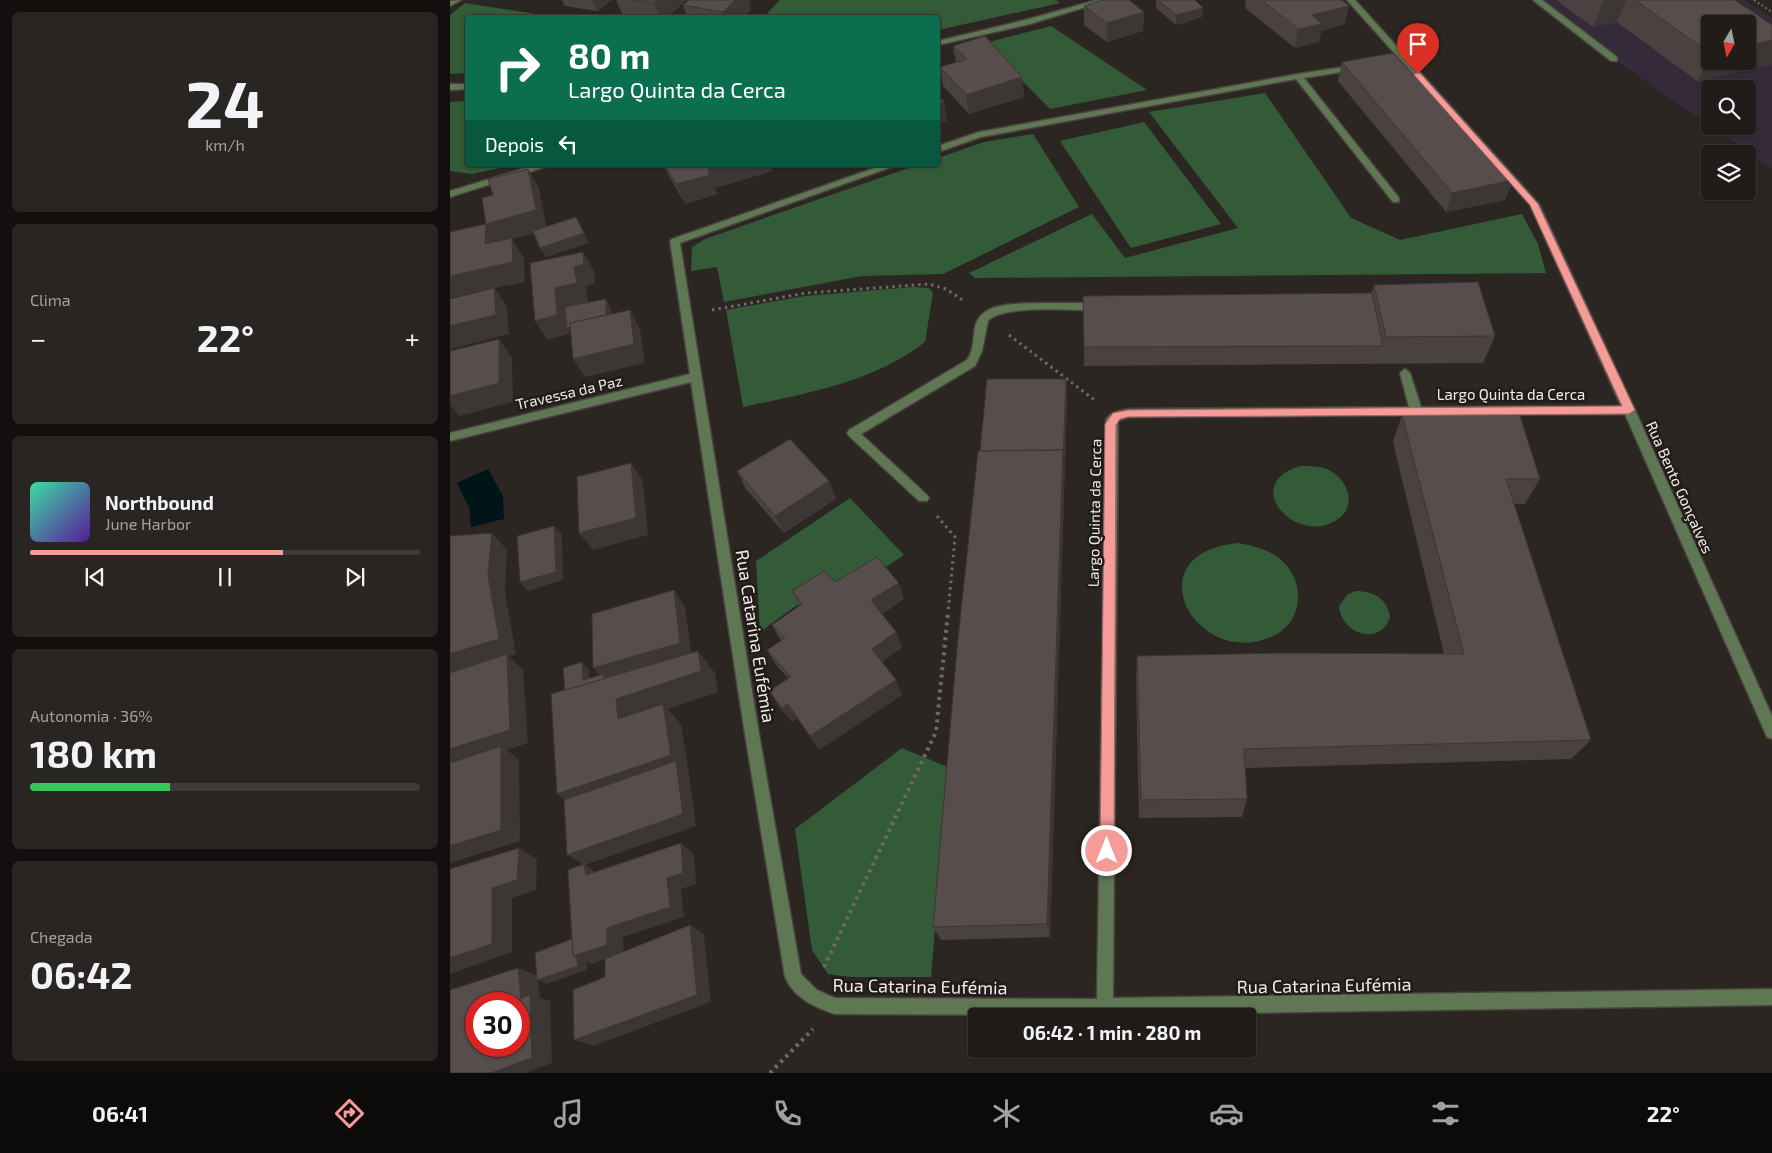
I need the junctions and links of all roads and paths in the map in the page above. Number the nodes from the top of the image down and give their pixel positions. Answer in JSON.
{"nodes":[{"id":1,"x":457,"y":0,"type":"edge"},
{"id":2,"x":1105,"y":0,"type":"edge"},
{"id":3,"x":1351,"y":0,"type":"edge"},
{"id":4,"x":1537,"y":0,"type":"edge"},
{"id":5,"x":1754,"y":0,"type":"edge"},
{"id":6,"x":450,"y":4,"type":"edge"},
{"id":7,"x":1772,"y":12,"type":"edge"},
{"id":8,"x":940,"y":43,"type":"edge"},
{"id":9,"x":1614,"y":59,"type":"dead end"},
{"id":10,"x":1366,"y":66,"type":"edge"},
{"id":11,"x":1298,"y":76,"type":"junction"},
{"id":12,"x":465,"y":86,"type":"edge"},
{"id":13,"x":450,"y":87,"type":"edge"},
{"id":14,"x":940,"y":148,"type":"edge"},
{"id":15,"x":539,"y":167,"type":"edge"},
{"id":16,"x":886,"y":167,"type":"edge"},
{"id":17,"x":450,"y":194,"type":"edge"},
{"id":18,"x":1396,"y":200,"type":"dead end"},
{"id":19,"x":1109,"y":307,"type":"edge"},
{"id":20,"x":686,"y":314,"type":"junction"},
{"id":21,"x":985,"y":316,"type":"junction"},
{"id":22,"x":1405,"y":373,"type":"dead end"},
{"id":23,"x":695,"y":377,"type":"junction"},
{"id":24,"x":1629,"y":410,"type":"junction"},
{"id":25,"x":1416,"y":412,"type":"junction"},
{"id":26,"x":1116,"y":416,"type":"junction"},
{"id":27,"x":450,"y":436,"type":"edge"},
{"id":28,"x":923,"y":498,"type":"joint"},
{"id":29,"x":1772,"y":732,"type":"edge"},
{"id":30,"x":810,"y":996,"type":"junction"},
{"id":31,"x":1772,"y":997,"type":"edge"},
{"id":32,"x":835,"y":1006,"type":"junction"},
{"id":33,"x":1105,"y":1006,"type":"junction"},
{"id":34,"x":770,"y":1073,"type":"edge"}],
"edges":[{"from":1,"to":6,"type":"street"},
{"from":2,"to":8,"type":"street"},
{"from":3,"to":24,"type":"street","name":"Rua Bento Gonçalves"},
{"from":4,"to":9,"type":"street"},
{"from":5,"to":7,"type":"path"},
{"from":10,"to":11,"type":"street"},
{"from":11,"to":14,"type":"street"},
{"from":11,"to":18,"type":"street"},
{"from":12,"to":13,"type":"street"},
{"from":15,"to":17,"type":"street"},
{"from":16,"to":20,"type":"street","name":"Rua Catarina Eufémia"},
{"from":19,"to":21,"type":"street"},
{"from":20,"to":21,"type":"path"},
{"from":20,"to":23,"type":"street","name":"Rua Catarina Eufémia"},
{"from":21,"to":26,"type":"path"},
{"from":21,"to":28,"type":"street"},
{"from":22,"to":25,"type":"street"},
{"from":23,"to":27,"type":"street","name":"Travessa da Paz"},
{"from":23,"to":30,"type":"street","name":"Rua Catarina Eufémia"},
{"from":24,"to":25,"type":"street","name":"Largo Quinta da Cerca"},
{"from":24,"to":29,"type":"street","name":"Rua Bento Gonçalves"},
{"from":25,"to":26,"type":"street","name":"Largo Quinta da Cerca"},
{"from":26,"to":33,"type":"street","name":"Largo Quinta da Cerca"},
{"from":28,"to":30,"type":"path"},
{"from":30,"to":32,"type":"street","name":"Rua Catarina Eufémia"},
{"from":31,"to":33,"type":"street","name":"Rua Catarina Eufémia"},
{"from":32,"to":33,"type":"street","name":"Rua Catarina Eufémia"},
{"from":32,"to":34,"type":"path"}]}
